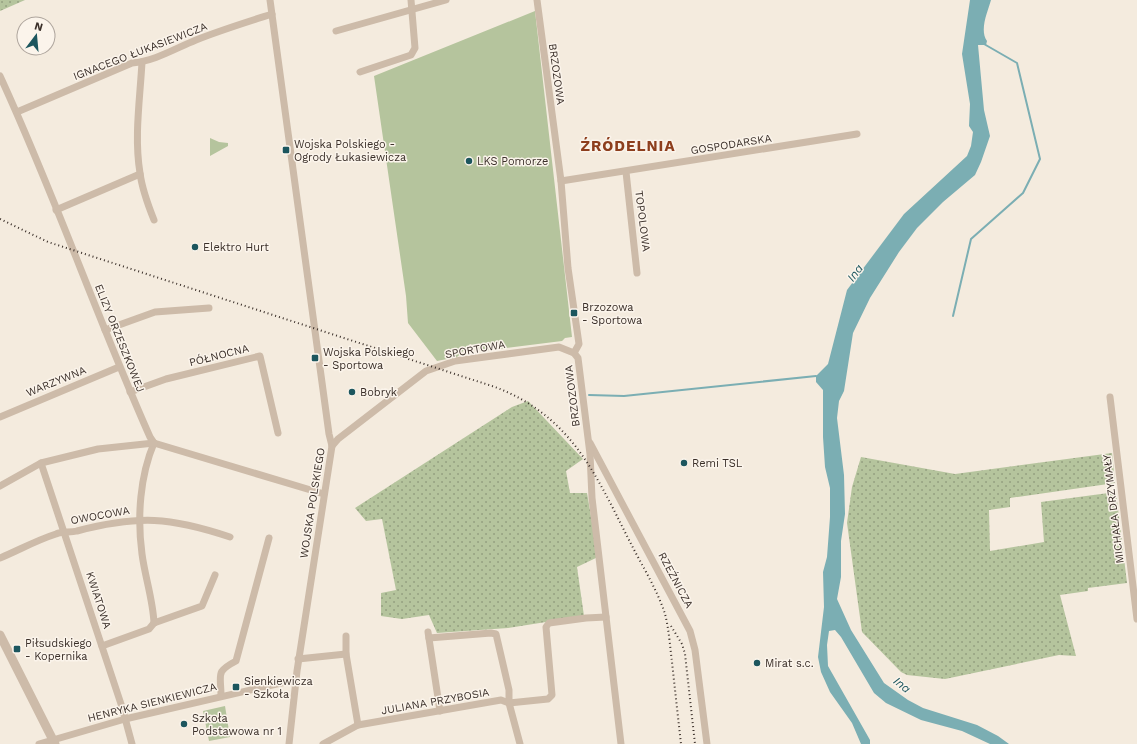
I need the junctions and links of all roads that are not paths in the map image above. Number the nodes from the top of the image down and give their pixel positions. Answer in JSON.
{"nodes":[{"id":1,"x":270,"y":0,"type":"edge"},
{"id":2,"x":412,"y":0,"type":"edge"},
{"id":3,"x":446,"y":0,"type":"edge"},
{"id":4,"x":537,"y":0,"type":"edge"},
{"id":5,"x":413,"y":11,"type":"junction"},
{"id":6,"x":272,"y":14,"type":"junction"},
{"id":7,"x":336,"y":31,"type":"dead end"},
{"id":8,"x":142,"y":62,"type":"junction"},
{"id":9,"x":360,"y":72,"type":"dead end"},
{"id":10,"x":0,"y":76,"type":"edge"},
{"id":11,"x":17,"y":112,"type":"junction"},
{"id":12,"x":857,"y":134,"type":"dead end"},
{"id":13,"x":626,"y":172,"type":"junction"},
{"id":14,"x":140,"y":174,"type":"junction"},
{"id":15,"x":560,"y":181,"type":"junction"},
{"id":16,"x":56,"y":210,"type":"junction"},
{"id":17,"x":154,"y":220,"type":"dead end"},
{"id":18,"x":637,"y":273,"type":"dead end"},
{"id":19,"x":209,"y":308,"type":"dead end"},
{"id":20,"x":105,"y":330,"type":"junction"},
{"id":21,"x":574,"y":353,"type":"junction"},
{"id":22,"x":119,"y":367,"type":"junction"},
{"id":23,"x":130,"y":392,"type":"junction"},
{"id":24,"x":1110,"y":397,"type":"dead end"},
{"id":25,"x":0,"y":417,"type":"edge"},
{"id":26,"x":278,"y":433,"type":"dead end"},
{"id":27,"x":588,"y":439,"type":"junction"},
{"id":28,"x":154,"y":442,"type":"junction"},
{"id":29,"x":332,"y":446,"type":"junction"},
{"id":30,"x":41,"y":464,"type":"junction"},
{"id":31,"x":0,"y":486,"type":"edge"},
{"id":32,"x":324,"y":494,"type":"junction"},
{"id":33,"x":140,"y":520,"type":"junction"},
{"id":34,"x":64,"y":532,"type":"junction"},
{"id":35,"x":230,"y":537,"type":"dead end"},
{"id":36,"x":269,"y":538,"type":"dead end"},
{"id":37,"x":0,"y":558,"type":"edge"},
{"id":38,"x":215,"y":575,"type":"dead end"},
{"id":39,"x":606,"y":618,"type":"junction"},
{"id":40,"x":1137,"y":619,"type":"edge"},
{"id":41,"x":154,"y":623,"type":"junction"},
{"id":42,"x":0,"y":635,"type":"edge"},
{"id":43,"x":346,"y":636,"type":"dead end"},
{"id":44,"x":102,"y":646,"type":"junction"},
{"id":45,"x":346,"y":654,"type":"junction"},
{"id":46,"x":298,"y":660,"type":"junction"},
{"id":47,"x":295,"y":681,"type":"junction"},
{"id":48,"x":221,"y":696,"type":"junction"},
{"id":49,"x":510,"y":703,"type":"junction"},
{"id":50,"x":440,"y":711,"type":"junction"},
{"id":51,"x":125,"y":719,"type":"junction"},
{"id":52,"x":358,"y":725,"type":"junction"},
{"id":53,"x":54,"y":742,"type":"edge"},
{"id":54,"x":39,"y":744,"type":"edge"},
{"id":55,"x":132,"y":744,"type":"edge"},
{"id":56,"x":289,"y":744,"type":"edge"},
{"id":57,"x":323,"y":744,"type":"edge"},
{"id":58,"x":520,"y":744,"type":"edge"},
{"id":59,"x":621,"y":744,"type":"edge"},
{"id":60,"x":707,"y":744,"type":"edge"}],
"edges":[{"from":1,"to":6,"type":"street","name":"WOJSKA POLSKIEGO"},
{"from":2,"to":5,"type":"street"},
{"from":3,"to":5,"type":"street"},
{"from":4,"to":15,"type":"street","name":"BRZOZOWA"},
{"from":5,"to":7,"type":"street"},
{"from":5,"to":9,"type":"street"},
{"from":6,"to":8,"type":"street","name":"IGNACEGO ŁUKASIEWICZA"},
{"from":6,"to":29,"type":"street","name":"WOJSKA POLSKIEGO"},
{"from":8,"to":11,"type":"street","name":"IGNACEGO ŁUKASIEWICZA"},
{"from":8,"to":14,"type":"street"},
{"from":10,"to":11,"type":"street","name":"ELIZY ORZESZKOWEJ"},
{"from":11,"to":16,"type":"street","name":"ELIZY ORZESZKOWEJ"},
{"from":12,"to":13,"type":"street","name":"GOSPODARSKA"},
{"from":13,"to":15,"type":"street","name":"GOSPODARSKA"},
{"from":13,"to":18,"type":"street","name":"TOPOLOWA"},
{"from":14,"to":16,"type":"street"},
{"from":14,"to":17,"type":"street"},
{"from":15,"to":21,"type":"street","name":"BRZOZOWA"},
{"from":16,"to":20,"type":"street","name":"ELIZY ORZESZKOWEJ"},
{"from":19,"to":20,"type":"street"},
{"from":20,"to":22,"type":"street","name":"ELIZY ORZESZKOWEJ"},
{"from":21,"to":27,"type":"street","name":"BRZOZOWA"},
{"from":21,"to":29,"type":"street","name":"SPORTOWA"},
{"from":22,"to":23,"type":"street","name":"ELIZY ORZESZKOWEJ"},
{"from":22,"to":25,"type":"street","name":"WARZYWNA"},
{"from":23,"to":26,"type":"street","name":"PÓŁNOCNA"},
{"from":23,"to":28,"type":"street","name":"ELIZY ORZESZKOWEJ"},
{"from":24,"to":40,"type":"street","name":"MICHAŁA DRZYMAŁY"},
{"from":27,"to":39,"type":"street","name":"BRZOZOWA"},
{"from":27,"to":60,"type":"street","name":"RZEŹNICZA"},
{"from":28,"to":30,"type":"street"},
{"from":28,"to":32,"type":"street"},
{"from":28,"to":33,"type":"street"},
{"from":29,"to":32,"type":"street","name":"WOJSKA POLSKIEGO"},
{"from":30,"to":31,"type":"street"},
{"from":30,"to":34,"type":"street","name":"KWIATOWA"},
{"from":32,"to":46,"type":"street","name":"WOJSKA POLSKIEGO"},
{"from":33,"to":34,"type":"street","name":"OWOCOWA"},
{"from":33,"to":35,"type":"street","name":"OWOCOWA"},
{"from":33,"to":41,"type":"street"},
{"from":34,"to":37,"type":"street","name":"OWOCOWA"},
{"from":34,"to":44,"type":"street","name":"KWIATOWA"},
{"from":36,"to":48,"type":"street"},
{"from":38,"to":41,"type":"street"},
{"from":39,"to":49,"type":"street","name":"JULIANA PRZYBOSIA"},
{"from":39,"to":59,"type":"street","name":"BRZOZOWA"},
{"from":41,"to":44,"type":"street"},
{"from":42,"to":53,"type":"street"},
{"from":43,"to":45,"type":"street"},
{"from":44,"to":51,"type":"street","name":"KWIATOWA"},
{"from":45,"to":46,"type":"street"},
{"from":45,"to":52,"type":"street"},
{"from":46,"to":47,"type":"street","name":"WOJSKA POLSKIEGO"},
{"from":47,"to":48,"type":"street","name":"HENRYKA SIENKIEWICZA"},
{"from":47,"to":56,"type":"street","name":"WOJSKA POLSKIEGO"},
{"from":48,"to":51,"type":"street","name":"HENRYKA SIENKIEWICZA"},
{"from":49,"to":50,"type":"street","name":"JULIANA PRZYBOSIA"},
{"from":49,"to":50,"type":"street"},
{"from":49,"to":58,"type":"street"},
{"from":50,"to":52,"type":"street","name":"JULIANA PRZYBOSIA"},
{"from":51,"to":53,"type":"street","name":"HENRYKA SIENKIEWICZA"},
{"from":51,"to":55,"type":"street","name":"KWIATOWA"},
{"from":52,"to":57,"type":"street","name":"JULIANA PRZYBOSIA"},
{"from":53,"to":54,"type":"street","name":"HENRYKA SIENKIEWICZA"}]}
